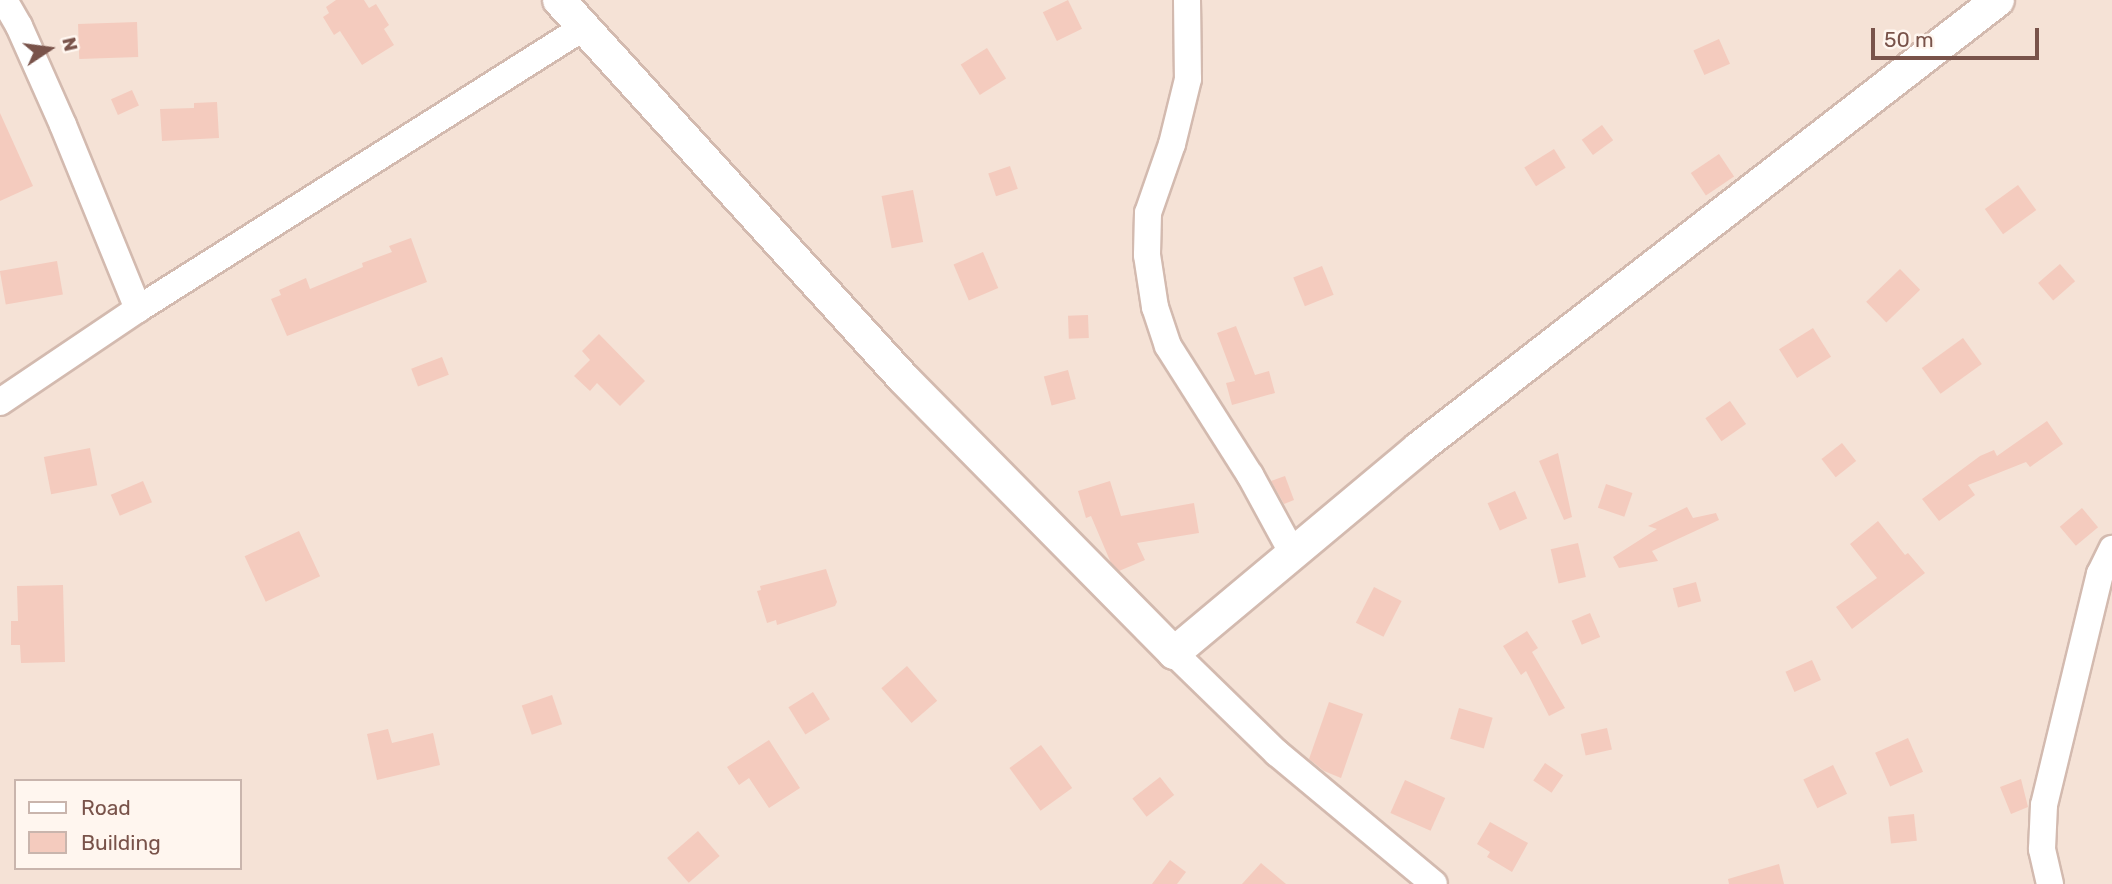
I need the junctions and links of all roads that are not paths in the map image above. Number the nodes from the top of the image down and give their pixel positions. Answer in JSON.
{"nodes":[{"id":1,"x":4,"y":0,"type":"edge"},
{"id":2,"x":559,"y":0,"type":"edge"},
{"id":3,"x":1187,"y":0,"type":"edge"},
{"id":4,"x":1998,"y":0,"type":"edge"},
{"id":5,"x":584,"y":27,"type":"junction"},
{"id":6,"x":138,"y":309,"type":"junction"},
{"id":7,"x":0,"y":402,"type":"edge"},
{"id":8,"x":2112,"y":549,"type":"edge"},
{"id":9,"x":1293,"y":554,"type":"junction"},
{"id":10,"x":1174,"y":653,"type":"junction"},
{"id":11,"x":1434,"y":884,"type":"edge"},
{"id":12,"x":2050,"y":884,"type":"edge"}],
"edges":[{"from":1,"to":6,"type":"street"},
{"from":2,"to":5,"type":"street"},
{"from":3,"to":9,"type":"street"},
{"from":4,"to":9,"type":"street"},
{"from":5,"to":6,"type":"street"},
{"from":5,"to":10,"type":"street"},
{"from":6,"to":7,"type":"street"},
{"from":8,"to":12,"type":"street"},
{"from":9,"to":10,"type":"street"},
{"from":10,"to":11,"type":"street"}]}
